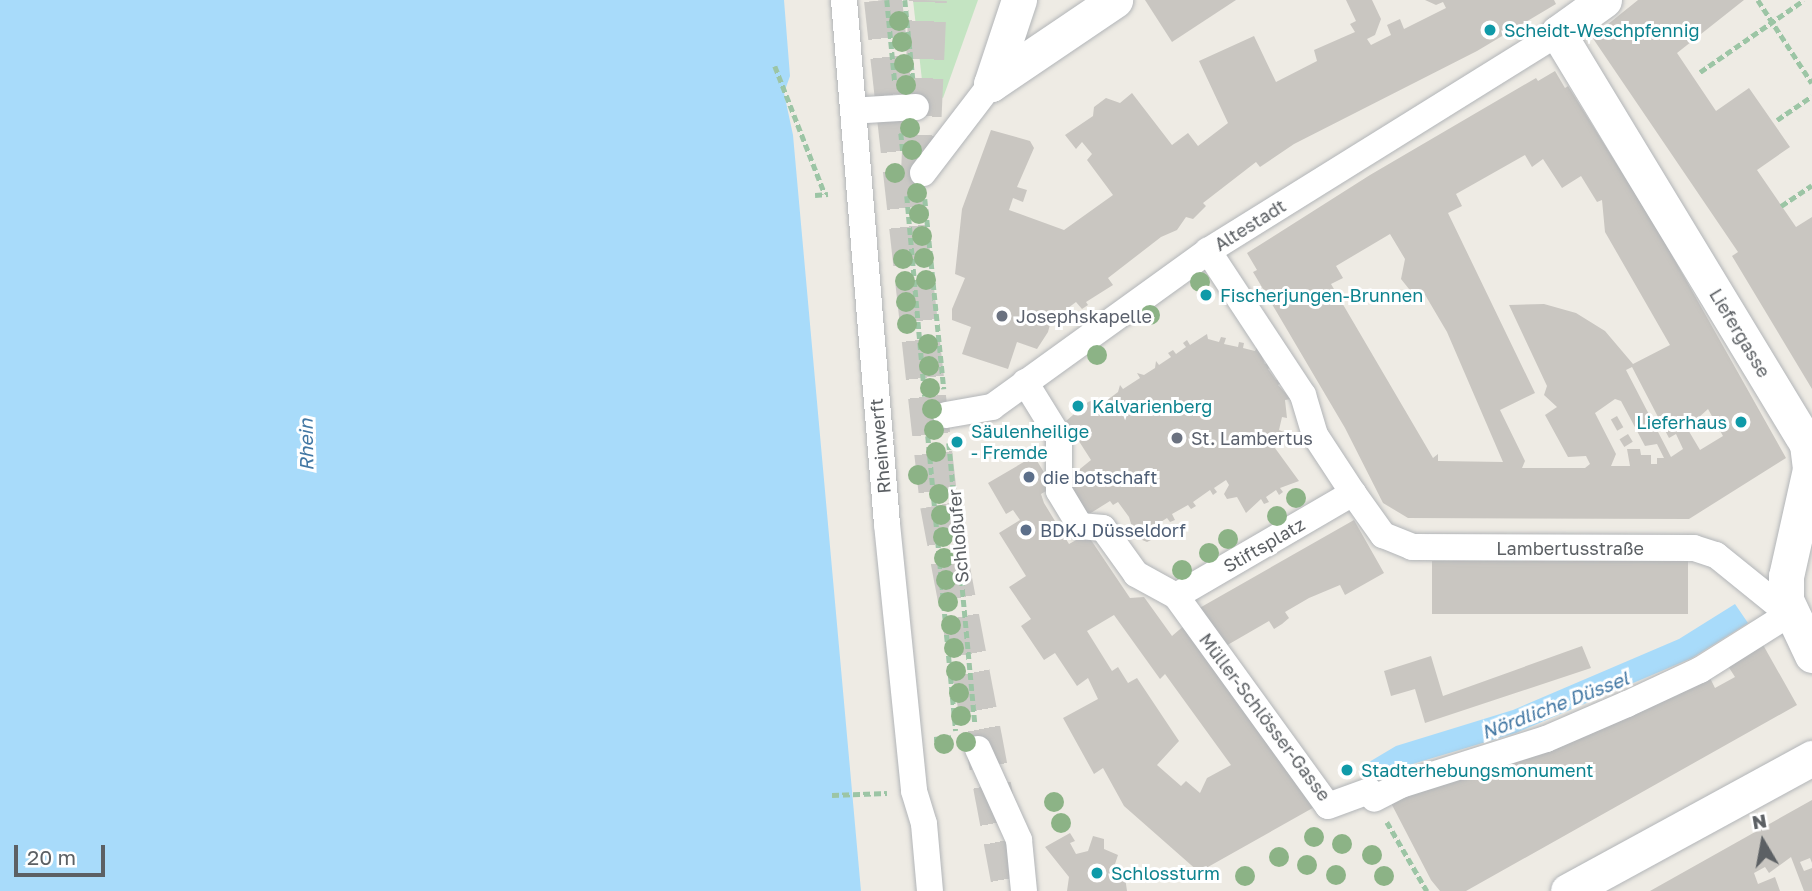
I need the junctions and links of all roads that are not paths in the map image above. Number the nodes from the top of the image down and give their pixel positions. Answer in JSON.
{"nodes":[{"id":1,"x":844,"y":0,"type":"edge"},
{"id":2,"x":1019,"y":0,"type":"edge"},
{"id":3,"x":1115,"y":0,"type":"edge"},
{"id":4,"x":1599,"y":2,"type":"edge"},
{"id":5,"x":1558,"y":33,"type":"junction"},
{"id":6,"x":991,"y":83,"type":"junction"},
{"id":7,"x":916,"y":107,"type":"dead end"},
{"id":8,"x":866,"y":110,"type":"dead end"},
{"id":9,"x":914,"y":181,"type":"road end"},
{"id":10,"x":1208,"y":251,"type":"junction"},
{"id":11,"x":1025,"y":382,"type":"junction"},
{"id":12,"x":933,"y":418,"type":"road end"},
{"id":13,"x":1353,"y":493,"type":"junction"},
{"id":14,"x":1176,"y":596,"type":"junction"},
{"id":15,"x":1787,"y":601,"type":"junction"},
{"id":16,"x":1812,"y":655,"type":"edge"},
{"id":17,"x":968,"y":749,"type":"road end"},
{"id":18,"x":1812,"y":758,"type":"edge"},
{"id":19,"x":930,"y":891,"type":"edge"},
{"id":20,"x":1024,"y":891,"type":"edge"},
{"id":21,"x":1568,"y":891,"type":"edge"}],
"edges":[{"from":1,"to":19,"type":"street","name":"Rheinwerft"},
{"from":2,"to":6,"type":"street"},
{"from":3,"to":6,"type":"street"},
{"from":4,"to":5,"type":"street"},
{"from":5,"to":10,"type":"street","name":"Altestadt"},
{"from":5,"to":15,"type":"street","name":"Liefergasse"},
{"from":6,"to":9,"type":"street"},
{"from":7,"to":8,"type":"street"},
{"from":10,"to":11,"type":"street","name":"Altestadt"},
{"from":10,"to":13,"type":"street"},
{"from":11,"to":12,"type":"street","name":"Altestadt"},
{"from":11,"to":14,"type":"street"},
{"from":13,"to":14,"type":"street","name":"Stiftsplatz"},
{"from":13,"to":15,"type":"street","name":"Lambertusstraße"},
{"from":14,"to":15,"type":"street","name":"Müller-Schlösser-Gasse"},
{"from":15,"to":16,"type":"street"},
{"from":17,"to":20,"type":"street"},
{"from":18,"to":21,"type":"street"}]}
